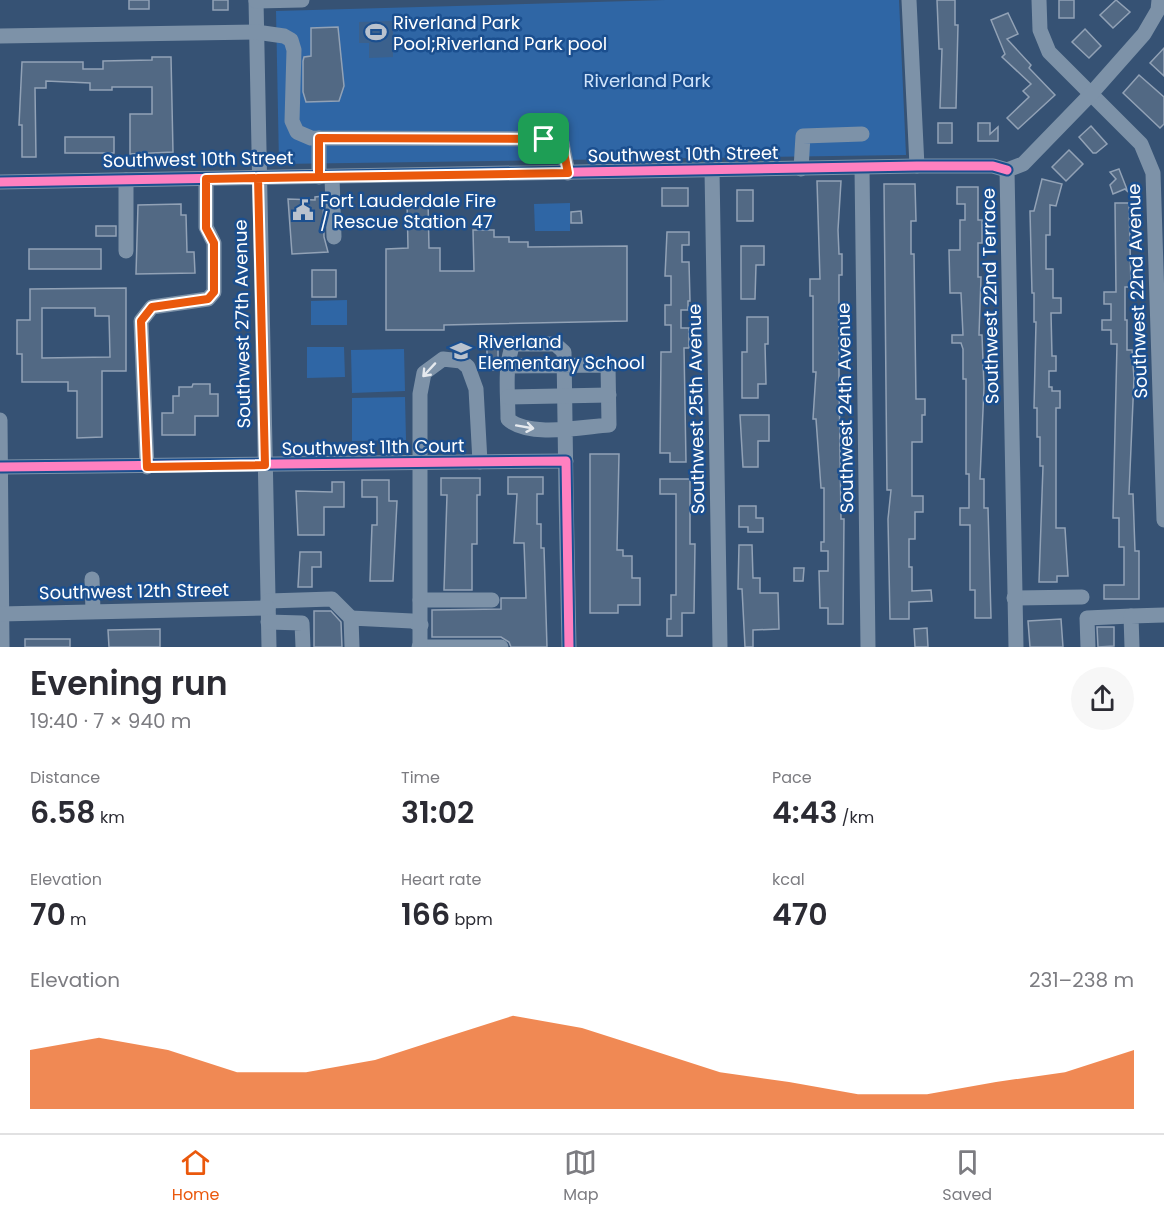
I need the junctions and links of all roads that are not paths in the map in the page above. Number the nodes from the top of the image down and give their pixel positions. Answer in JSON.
{"nodes":[{"id":1,"x":289,"y":0,"type":"edge"},
{"id":2,"x":302,"y":0,"type":"edge"},
{"id":3,"x":909,"y":0,"type":"edge"},
{"id":4,"x":1039,"y":0,"type":"edge"},
{"id":5,"x":1159,"y":0,"type":"edge"},
{"id":6,"x":256,"y":1,"type":"edge"},
{"id":7,"x":256,"y":32,"type":"junction"},
{"id":8,"x":0,"y":36,"type":"edge"},
{"id":9,"x":1090,"y":95,"type":"junction"},
{"id":10,"x":862,"y":134,"type":"dead end"},
{"id":11,"x":319,"y":138,"type":"junction"},
{"id":12,"x":917,"y":166,"type":"junction"},
{"id":13,"x":862,"y":168,"type":"junction"},
{"id":14,"x":801,"y":169,"type":"junction"},
{"id":15,"x":712,"y":170,"type":"junction"},
{"id":16,"x":1007,"y":170,"type":"junction"},
{"id":17,"x":568,"y":173,"type":"junction"},
{"id":18,"x":326,"y":177,"type":"junction"},
{"id":19,"x":258,"y":178,"type":"junction"},
{"id":20,"x":206,"y":179,"type":"junction"},
{"id":21,"x":126,"y":180,"type":"junction"},
{"id":22,"x":0,"y":182,"type":"edge"},
{"id":23,"x":334,"y":237,"type":"dead end"},
{"id":24,"x":126,"y":251,"type":"dead end"},
{"id":25,"x":1161,"y":264,"type":"edge"},
{"id":26,"x":508,"y":366,"type":"junction"},
{"id":27,"x":564,"y":366,"type":"junction"},
{"id":28,"x":564,"y":395,"type":"junction"},
{"id":29,"x":609,"y":395,"type":"junction"},
{"id":30,"x":508,"y":397,"type":"junction"},
{"id":31,"x":0,"y":420,"type":"edge"},
{"id":32,"x":564,"y":429,"type":"junction"},
{"id":33,"x":566,"y":461,"type":"junction"},
{"id":34,"x":480,"y":462,"type":"junction"},
{"id":35,"x":418,"y":463,"type":"junction"},
{"id":36,"x":265,"y":465,"type":"junction"},
{"id":37,"x":1,"y":467,"type":"edge"},
{"id":38,"x":147,"y":467,"type":"junction"},
{"id":39,"x":1164,"y":520,"type":"edge"},
{"id":40,"x":92,"y":579,"type":"dead end"},
{"id":41,"x":1082,"y":597,"type":"dead end"},
{"id":42,"x":1014,"y":598,"type":"junction"},
{"id":43,"x":420,"y":600,"type":"junction"},
{"id":44,"x":492,"y":600,"type":"dead end"},
{"id":45,"x":296,"y":601,"type":"junction"},
{"id":46,"x":268,"y":610,"type":"junction"},
{"id":47,"x":93,"y":611,"type":"junction"},
{"id":48,"x":1,"y":614,"type":"edge"},
{"id":49,"x":1164,"y":615,"type":"edge"},
{"id":50,"x":1131,"y":616,"type":"junction"},
{"id":51,"x":351,"y":618,"type":"junction"},
{"id":52,"x":296,"y":621,"type":"junction"},
{"id":53,"x":420,"y":625,"type":"junction"},
{"id":54,"x":2,"y":647,"type":"edge"},
{"id":55,"x":269,"y":647,"type":"edge"},
{"id":56,"x":303,"y":647,"type":"edge"},
{"id":57,"x":352,"y":647,"type":"edge"},
{"id":58,"x":420,"y":647,"type":"edge"},
{"id":59,"x":501,"y":647,"type":"edge"},
{"id":60,"x":569,"y":647,"type":"edge"},
{"id":61,"x":720,"y":647,"type":"edge"},
{"id":62,"x":868,"y":647,"type":"edge"},
{"id":63,"x":1016,"y":647,"type":"edge"},
{"id":64,"x":1088,"y":647,"type":"edge"},
{"id":65,"x":1132,"y":647,"type":"edge"}],
"edges":[{"from":1,"to":2,"type":"street"},
{"from":1,"to":6,"type":"street"},
{"from":3,"to":12,"type":"street"},
{"from":4,"to":9,"type":"street"},
{"from":5,"to":9,"type":"street"},
{"from":6,"to":7,"type":"street","name":"Southwest 27th Avenue"},
{"from":7,"to":8,"type":"street"},
{"from":7,"to":11,"type":"street"},
{"from":7,"to":19,"type":"street","name":"Southwest 27th Avenue"},
{"from":9,"to":16,"type":"street","name":"Southwest 22nd Terrace"},
{"from":9,"to":25,"type":"street","name":"Southwest 22nd Avenue"},
{"from":10,"to":14,"type":"street"},
{"from":11,"to":17,"type":"street"},
{"from":11,"to":18,"type":"street"},
{"from":12,"to":13,"type":"street","name":"Southwest 10th Street"},
{"from":12,"to":16,"type":"street","name":"Southwest 10th Street"},
{"from":13,"to":14,"type":"street","name":"Southwest 10th Street"},
{"from":13,"to":62,"type":"street","name":"Southwest 24th Avenue"},
{"from":14,"to":15,"type":"street","name":"Southwest 10th Street"},
{"from":15,"to":17,"type":"street","name":"Southwest 10th Street"},
{"from":15,"to":61,"type":"street","name":"Southwest 25th Avenue"},
{"from":16,"to":42,"type":"street","name":"Southwest 22nd Terrace"},
{"from":17,"to":18,"type":"street","name":"Southwest 10th Street"},
{"from":18,"to":19,"type":"street","name":"Southwest 10th Street"},
{"from":18,"to":23,"type":"street"},
{"from":19,"to":20,"type":"street","name":"Southwest 10th Street"},
{"from":19,"to":36,"type":"street","name":"Southwest 27th Avenue"},
{"from":20,"to":21,"type":"street","name":"Southwest 10th Street"},
{"from":20,"to":38,"type":"street"},
{"from":21,"to":22,"type":"street","name":"Southwest 10th Street"},
{"from":21,"to":24,"type":"street"},
{"from":25,"to":39,"type":"street","name":"Southwest 22nd Avenue"},
{"from":26,"to":27,"type":"street"},
{"from":26,"to":27,"type":"street"},
{"from":26,"to":30,"type":"street"},
{"from":27,"to":28,"type":"street"},
{"from":27,"to":29,"type":"street"},
{"from":28,"to":29,"type":"street"},
{"from":28,"to":30,"type":"street"},
{"from":28,"to":32,"type":"street"},
{"from":29,"to":32,"type":"street"},
{"from":30,"to":32,"type":"street","one_way":true},
{"from":31,"to":37,"type":"street"},
{"from":32,"to":33,"type":"street"},
{"from":33,"to":34,"type":"street","name":"Southwest 11th Court"},
{"from":33,"to":60,"type":"street"},
{"from":34,"to":35,"type":"street","name":"Southwest 11th Court"},
{"from":34,"to":35,"type":"street","one_way":true},
{"from":35,"to":36,"type":"street","name":"Southwest 11th Court"},
{"from":35,"to":43,"type":"street"},
{"from":36,"to":38,"type":"street","name":"Southwest 11th Court"},
{"from":36,"to":46,"type":"street","name":"Southwest 27th Avenue"},
{"from":37,"to":38,"type":"street","name":"Southwest 11th Court"},
{"from":37,"to":48,"type":"street"},
{"from":40,"to":47,"type":"street"},
{"from":41,"to":42,"type":"street"},
{"from":42,"to":63,"type":"street","name":"Southwest 22nd Terrace"},
{"from":43,"to":44,"type":"street"},
{"from":43,"to":53,"type":"street"},
{"from":45,"to":46,"type":"street"},
{"from":45,"to":51,"type":"street"},
{"from":45,"to":52,"type":"street"},
{"from":46,"to":47,"type":"street","name":"Southwest 12th Street"},
{"from":46,"to":52,"type":"street"},
{"from":46,"to":55,"type":"street","name":"Southwest 27th Avenue"},
{"from":47,"to":48,"type":"street","name":"Southwest 12th Street"},
{"from":48,"to":54,"type":"street"},
{"from":49,"to":50,"type":"street"},
{"from":50,"to":64,"type":"street"},
{"from":50,"to":65,"type":"street"},
{"from":51,"to":53,"type":"street"},
{"from":51,"to":57,"type":"street"},
{"from":52,"to":56,"type":"street"},
{"from":53,"to":58,"type":"street"},
{"from":58,"to":59,"type":"street"}]}
